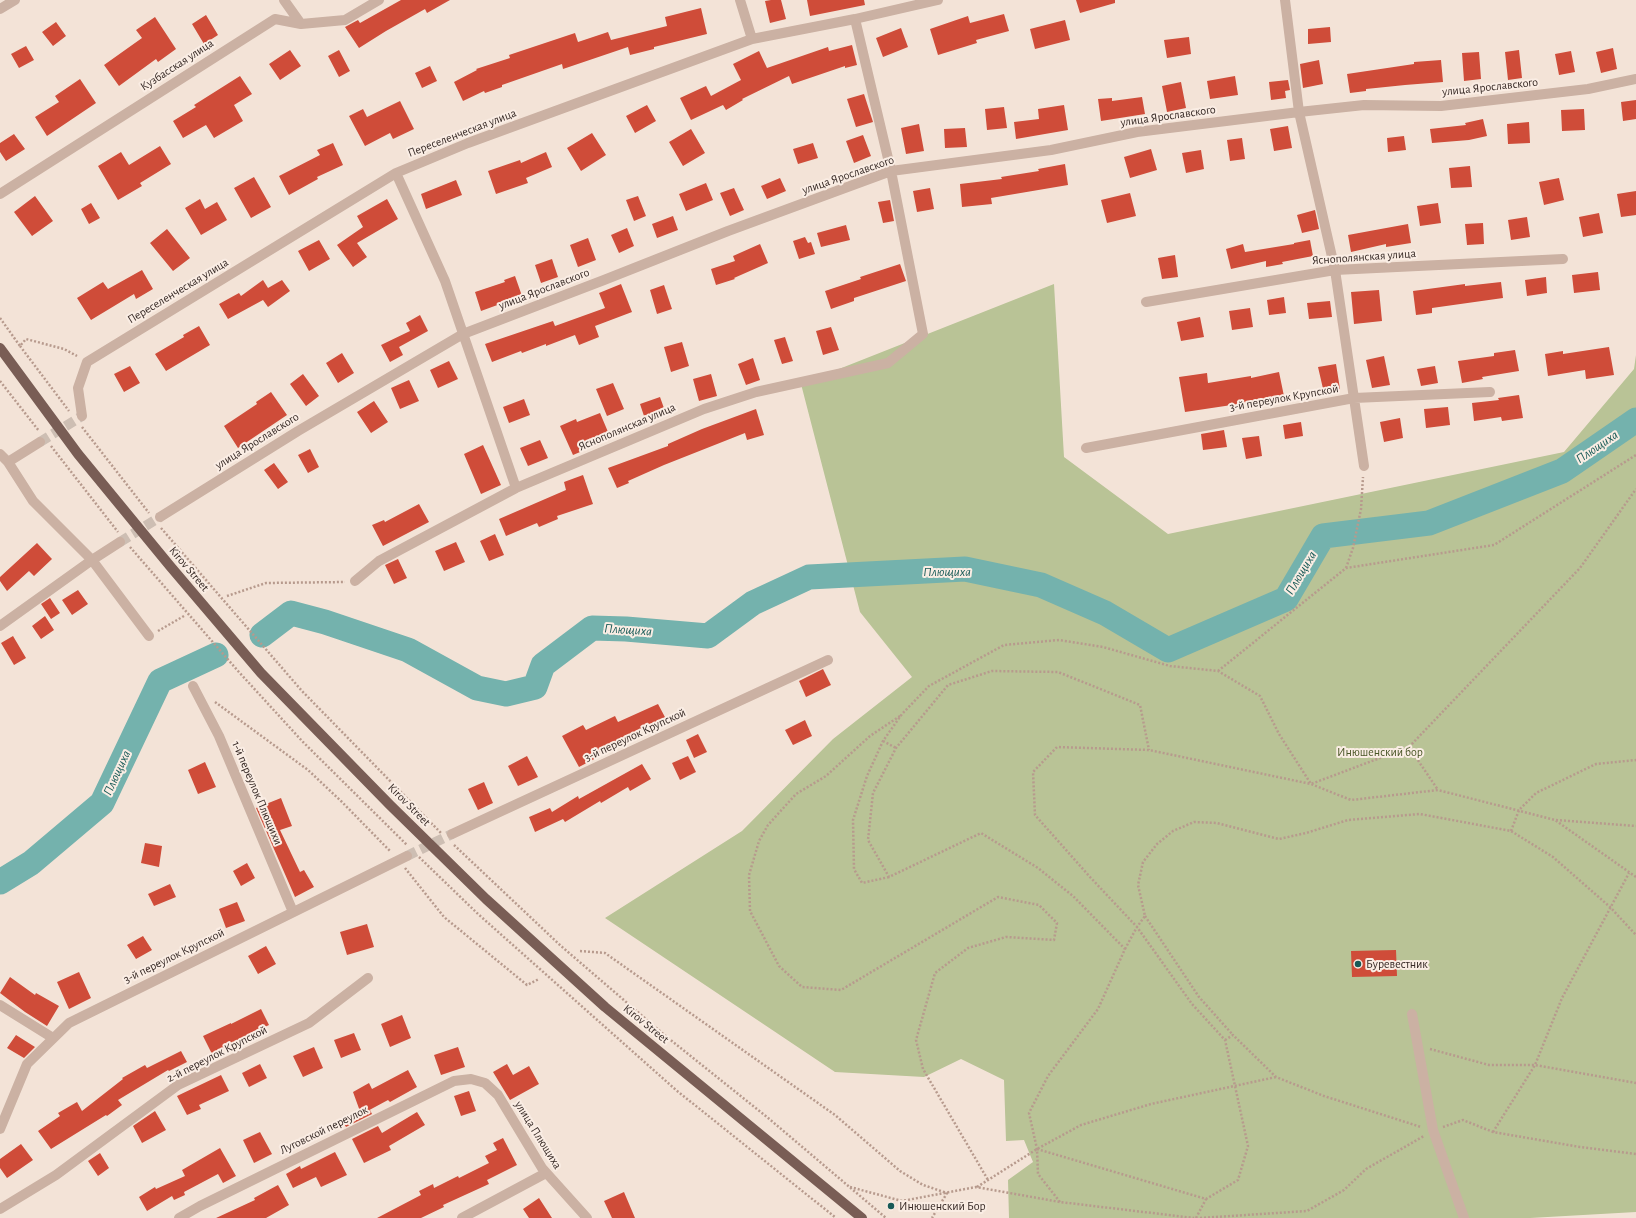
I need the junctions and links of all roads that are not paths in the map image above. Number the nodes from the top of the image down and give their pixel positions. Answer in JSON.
{"nodes":[{"id":1,"x":15,"y":0,"type":"edge"},
{"id":2,"x":284,"y":0,"type":"edge"},
{"id":3,"x":379,"y":0,"type":"edge"},
{"id":4,"x":740,"y":0,"type":"edge"},
{"id":5,"x":938,"y":0,"type":"edge"},
{"id":6,"x":1285,"y":0,"type":"edge"},
{"id":7,"x":0,"y":9,"type":"edge"},
{"id":8,"x":855,"y":19,"type":"junction"},
{"id":9,"x":301,"y":24,"type":"junction"},
{"id":10,"x":752,"y":39,"type":"junction"},
{"id":11,"x":1636,"y":79,"type":"edge"},
{"id":12,"x":1298,"y":112,"type":"junction"},
{"id":13,"x":891,"y":171,"type":"junction"},
{"id":14,"x":396,"y":172,"type":"junction"},
{"id":15,"x":0,"y":194,"type":"edge"},
{"id":16,"x":1562,"y":259,"type":"dead end"},
{"id":17,"x":1335,"y":270,"type":"junction"},
{"id":18,"x":1146,"y":302,"type":"dead end"},
{"id":19,"x":463,"y":334,"type":"junction"},
{"id":20,"x":3,"y":352,"type":"edge"},
{"id":21,"x":1490,"y":392,"type":"dead end"},
{"id":22,"x":1354,"y":398,"type":"junction"},
{"id":23,"x":81,"y":421,"type":"road end"},
{"id":24,"x":40,"y":442,"type":"tunnel mouth"},
{"id":25,"x":1086,"y":448,"type":"dead end"},
{"id":26,"x":0,"y":454,"type":"edge"},
{"id":27,"x":8,"y":462,"type":"junction"},
{"id":28,"x":1364,"y":466,"type":"road end"},
{"id":29,"x":516,"y":488,"type":"junction"},
{"id":30,"x":158,"y":520,"type":"tunnel mouth"},
{"id":31,"x":120,"y":542,"type":"tunnel mouth"},
{"id":32,"x":92,"y":560,"type":"junction"},
{"id":33,"x":355,"y":581,"type":"road end"},
{"id":34,"x":0,"y":626,"type":"edge"},
{"id":35,"x":149,"y":636,"type":"road end"},
{"id":36,"x":828,"y":660,"type":"dead end"},
{"id":37,"x":193,"y":686,"type":"dead end"},
{"id":38,"x":448,"y":836,"type":"tunnel mouth"},
{"id":39,"x":402,"y":858,"type":"tunnel mouth"},
{"id":40,"x":293,"y":912,"type":"junction"},
{"id":41,"x":368,"y":978,"type":"dead end"},
{"id":42,"x":0,"y":1005,"type":"edge"},
{"id":43,"x":1412,"y":1014,"type":"dead end"},
{"id":44,"x":53,"y":1038,"type":"junction"},
{"id":45,"x":485,"y":1083,"type":"joint"},
{"id":46,"x":0,"y":1130,"type":"edge"},
{"id":47,"x":546,"y":1173,"type":"junction"},
{"id":48,"x":0,"y":1209,"type":"edge"},
{"id":49,"x":179,"y":1218,"type":"edge"},
{"id":50,"x":462,"y":1218,"type":"edge"},
{"id":51,"x":587,"y":1218,"type":"edge"},
{"id":52,"x":862,"y":1218,"type":"edge"},
{"id":53,"x":1464,"y":1218,"type":"edge"}],
"edges":[{"from":1,"to":7,"type":"street"},
{"from":2,"to":9,"type":"street"},
{"from":3,"to":9,"type":"street","name":"Кузбасская улица"},
{"from":4,"to":10,"type":"street"},
{"from":5,"to":8,"type":"street","name":"Переселенческая улица"},
{"from":6,"to":12,"type":"street"},
{"from":8,"to":10,"type":"street","name":"Переселенческая улица"},
{"from":8,"to":13,"type":"street"},
{"from":9,"to":15,"type":"street","name":"Кузбасская улица"},
{"from":10,"to":14,"type":"street","name":"Переселенческая улица"},
{"from":11,"to":12,"type":"street","name":"улица Ярославского"},
{"from":12,"to":13,"type":"street","name":"улица Ярославского"},
{"from":12,"to":17,"type":"street"},
{"from":13,"to":19,"type":"street","name":"улица Ярославского"},
{"from":13,"to":29,"type":"street","name":"Яснополянская улица"},
{"from":14,"to":19,"type":"street"},
{"from":14,"to":23,"type":"street","name":"Переселенческая улица"},
{"from":16,"to":17,"type":"street","name":"Яснополянская улица"},
{"from":17,"to":18,"type":"street","name":"Яснополянская улица"},
{"from":17,"to":22,"type":"street"},
{"from":19,"to":29,"type":"street"},
{"from":19,"to":30,"type":"street","name":"улица Ярославского"},
{"from":20,"to":52,"type":"main road","name":"Kirov Street"},
{"from":21,"to":22,"type":"street","name":"3-й переулок Крупской"},
{"from":22,"to":25,"type":"street","name":"3-й переулок Крупской"},
{"from":22,"to":28,"type":"street"},
{"from":24,"to":27,"type":"street"},
{"from":26,"to":27,"type":"street"},
{"from":27,"to":32,"type":"street"},
{"from":29,"to":33,"type":"street","name":"Яснополянская улица"},
{"from":31,"to":32,"type":"street"},
{"from":32,"to":34,"type":"street"},
{"from":32,"to":35,"type":"street"},
{"from":36,"to":38,"type":"street","name":"3-й переулок Крупской"},
{"from":37,"to":40,"type":"street","name":"1-й переулок Плющихи"},
{"from":39,"to":40,"type":"street","name":"3-й переулок Крупской"},
{"from":40,"to":44,"type":"street","name":"3-й переулок Крупской"},
{"from":41,"to":48,"type":"street","name":"2-й переулок Крупской"},
{"from":42,"to":44,"type":"street"},
{"from":43,"to":53,"type":"street"},
{"from":44,"to":46,"type":"street","name":"3-й переулок Крупской"},
{"from":45,"to":47,"type":"street","name":"улица Плющиха"},
{"from":45,"to":49,"type":"street","name":"Луговской переулок"},
{"from":47,"to":50,"type":"street"},
{"from":47,"to":51,"type":"street","name":"улица Плющиха"}]}
